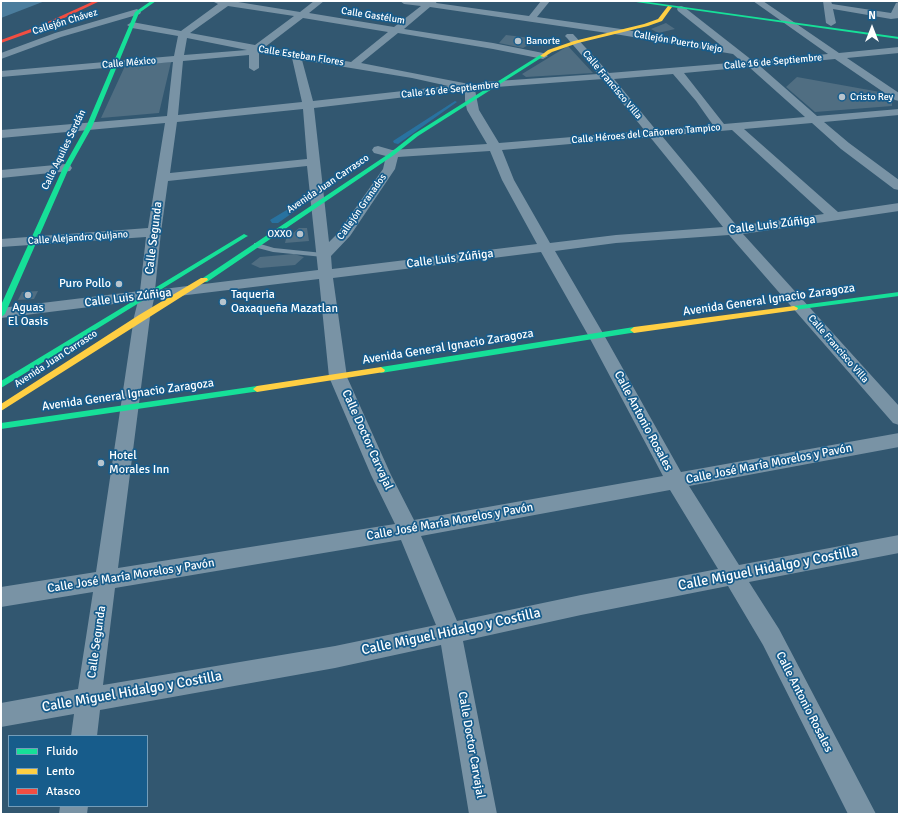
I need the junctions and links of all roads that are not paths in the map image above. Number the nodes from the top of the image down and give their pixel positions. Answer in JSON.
{"nodes":[{"id":1,"x":86,"y":1,"type":"edge"},
{"id":2,"x":98,"y":1,"type":"edge"},
{"id":3,"x":154,"y":1,"type":"edge"},
{"id":4,"x":320,"y":1,"type":"edge"},
{"id":5,"x":404,"y":1,"type":"edge"},
{"id":6,"x":546,"y":1,"type":"edge"},
{"id":7,"x":631,"y":1,"type":"edge"},
{"id":8,"x":758,"y":1,"type":"edge"},
{"id":9,"x":222,"y":2,"type":"edge"},
{"id":10,"x":659,"y":2,"type":"edge"},
{"id":11,"x":431,"y":3,"type":"edge"},
{"id":12,"x":828,"y":3,"type":"edge"},
{"id":13,"x":672,"y":4,"type":"edge"},
{"id":14,"x":899,"y":5,"type":"edge"},
{"id":15,"x":681,"y":9,"type":"junction"},
{"id":16,"x":137,"y":12,"type":"junction"},
{"id":17,"x":299,"y":16,"type":"junction"},
{"id":18,"x":532,"y":19,"type":"junction"},
{"id":19,"x":785,"y":20,"type":"junction"},
{"id":20,"x":831,"y":23,"type":"junction"},
{"id":21,"x":132,"y":25,"type":"junction"},
{"id":22,"x":602,"y":30,"type":"junction"},
{"id":23,"x":398,"y":31,"type":"junction"},
{"id":24,"x":621,"y":32,"type":"junction"},
{"id":25,"x":899,"y":32,"type":"edge"},
{"id":26,"x":183,"y":34,"type":"junction"},
{"id":27,"x":1,"y":36,"type":"edge"},
{"id":28,"x":899,"y":38,"type":"edge"},
{"id":29,"x":573,"y":39,"type":"junction"},
{"id":30,"x":1,"y":42,"type":"edge"},
{"id":31,"x":255,"y":49,"type":"junction"},
{"id":32,"x":899,"y":50,"type":"edge"},
{"id":33,"x":736,"y":52,"type":"junction"},
{"id":34,"x":529,"y":53,"type":"junction"},
{"id":35,"x":296,"y":55,"type":"junction"},
{"id":36,"x":1,"y":56,"type":"edge"},
{"id":37,"x":543,"y":56,"type":"junction"},
{"id":38,"x":838,"y":56,"type":"junction"},
{"id":39,"x":179,"y":59,"type":"junction"},
{"id":40,"x":517,"y":60,"type":"dead end"},
{"id":41,"x":115,"y":64,"type":"junction"},
{"id":42,"x":354,"y":64,"type":"junction"},
{"id":43,"x":751,"y":64,"type":"junction"},
{"id":44,"x":254,"y":68,"type":"dead end"},
{"id":45,"x":676,"y":70,"type":"junction"},
{"id":46,"x":496,"y":73,"type":"dead end"},
{"id":47,"x":1,"y":74,"type":"edge"},
{"id":48,"x":606,"y":76,"type":"junction"},
{"id":49,"x":498,"y":84,"type":"junction"},
{"id":50,"x":465,"y":95,"type":"junction"},
{"id":51,"x":899,"y":98,"type":"edge"},
{"id":52,"x":308,"y":105,"type":"junction"},
{"id":53,"x":438,"y":110,"type":"dead end"},
{"id":54,"x":899,"y":112,"type":"edge"},
{"id":55,"x":172,"y":118,"type":"junction"},
{"id":56,"x":812,"y":119,"type":"junction"},
{"id":57,"x":734,"y":126,"type":"junction"},
{"id":58,"x":89,"y":127,"type":"junction"},
{"id":59,"x":721,"y":127,"type":"junction"},
{"id":60,"x":1,"y":134,"type":"edge"},
{"id":61,"x":402,"y":134,"type":"dead end"},
{"id":62,"x":653,"y":134,"type":"junction"},
{"id":63,"x":495,"y":147,"type":"junction"},
{"id":64,"x":386,"y":149,"type":"junction"},
{"id":65,"x":367,"y":157,"type":"dead end"},
{"id":66,"x":314,"y":162,"type":"junction"},
{"id":67,"x":66,"y":168,"type":"junction"},
{"id":68,"x":1,"y":174,"type":"edge"},
{"id":69,"x":163,"y":178,"type":"junction"},
{"id":70,"x":899,"y":186,"type":"edge"},
{"id":71,"x":316,"y":195,"type":"junction"},
{"id":72,"x":899,"y":208,"type":"edge"},
{"id":73,"x":835,"y":216,"type":"junction"},
{"id":74,"x":254,"y":230,"type":"dead end"},
{"id":75,"x":733,"y":231,"type":"junction"},
{"id":76,"x":154,"y":232,"type":"junction"},
{"id":77,"x":242,"y":238,"type":"junction"},
{"id":78,"x":34,"y":241,"type":"junction"},
{"id":79,"x":1,"y":244,"type":"edge"},
{"id":80,"x":257,"y":245,"type":"junction"},
{"id":81,"x":545,"y":248,"type":"junction"},
{"id":82,"x":323,"y":255,"type":"junction"},
{"id":83,"x":325,"y":275,"type":"junction"},
{"id":84,"x":189,"y":290,"type":"junction"},
{"id":85,"x":899,"y":294,"type":"edge"},
{"id":86,"x":147,"y":296,"type":"junction"},
{"id":87,"x":802,"y":308,"type":"junction"},
{"id":88,"x":1,"y":313,"type":"edge"},
{"id":89,"x":142,"y":317,"type":"junction"},
{"id":90,"x":596,"y":335,"type":"junction"},
{"id":91,"x":37,"y":364,"type":"junction"},
{"id":92,"x":53,"y":373,"type":"junction"},
{"id":93,"x":338,"y":377,"type":"junction"},
{"id":94,"x":1,"y":385,"type":"edge"},
{"id":95,"x":1,"y":408,"type":"edge"},
{"id":96,"x":129,"y":408,"type":"junction"},
{"id":97,"x":899,"y":418,"type":"edge"},
{"id":98,"x":1,"y":426,"type":"edge"},
{"id":99,"x":899,"y":440,"type":"edge"},
{"id":100,"x":676,"y":482,"type":"junction"},
{"id":101,"x":408,"y":530,"type":"junction"},
{"id":102,"x":899,"y":544,"type":"edge"},
{"id":103,"x":732,"y":575,"type":"junction"},
{"id":104,"x":105,"y":581,"type":"junction"},
{"id":105,"x":1,"y":598,"type":"edge"},
{"id":106,"x":450,"y":632,"type":"junction"},
{"id":107,"x":89,"y":699,"type":"junction"},
{"id":108,"x":1,"y":715,"type":"edge"},
{"id":109,"x":84,"y":735,"type":"edge"},
{"id":110,"x":483,"y":814,"type":"edge"},
{"id":111,"x":862,"y":814,"type":"edge"}],
"edges":[{"from":1,"to":27,"type":"street"},
{"from":2,"to":30,"type":"street"},
{"from":3,"to":16,"type":"street"},
{"from":4,"to":17,"type":"street"},
{"from":5,"to":11,"type":"street","name":"Callejón Puerto Viejo"},
{"from":6,"to":18,"type":"street"},
{"from":7,"to":10,"type":"street"},
{"from":8,"to":19,"type":"street"},
{"from":9,"to":17,"type":"street","name":"Calle Gastélum"},
{"from":9,"to":26,"type":"street"},
{"from":10,"to":13,"type":"street"},
{"from":10,"to":22,"type":"street"},
{"from":11,"to":18,"type":"street","name":"Callejón Puerto Viejo"},
{"from":11,"to":23,"type":"street"},
{"from":12,"to":14,"type":"street"},
{"from":12,"to":20,"type":"street"},
{"from":13,"to":15,"type":"street"},
{"from":13,"to":19,"type":"street"},
{"from":13,"to":24,"type":"street"},
{"from":15,"to":19,"type":"street"},
{"from":15,"to":33,"type":"street"},
{"from":16,"to":21,"type":"street","name":"Calle Aquiles Serdán"},
{"from":16,"to":36,"type":"street","name":"Callejón Chávez"},
{"from":17,"to":23,"type":"street","name":"Calle Gastélum"},
{"from":17,"to":31,"type":"street"},
{"from":18,"to":22,"type":"street","name":"Callejón Puerto Viejo"},
{"from":19,"to":20,"type":"street"},
{"from":19,"to":28,"type":"street"},
{"from":19,"to":38,"type":"street"},
{"from":20,"to":25,"type":"street"},
{"from":21,"to":26,"type":"street","name":"Calle Esteban Flores"},
{"from":21,"to":41,"type":"street","name":"Calle Aquiles Serdán"},
{"from":22,"to":24,"type":"street","name":"Callejón Puerto Viejo"},
{"from":22,"to":29,"type":"street"},
{"from":23,"to":34,"type":"street","name":"Calle Gastélum"},
{"from":23,"to":42,"type":"street"},
{"from":24,"to":29,"type":"street"},
{"from":24,"to":33,"type":"street","name":"Callejón Puerto Viejo"},
{"from":26,"to":31,"type":"street","name":"Calle Esteban Flores"},
{"from":26,"to":39,"type":"street","name":"Calle Segunda"},
{"from":29,"to":34,"type":"street"},
{"from":29,"to":37,"type":"street"},
{"from":29,"to":48,"type":"street","name":"Calle Francisco Villa"},
{"from":31,"to":35,"type":"street","name":"Calle Esteban Flores"},
{"from":31,"to":39,"type":"street","name":"Calle México"},
{"from":31,"to":44,"type":"street"},
{"from":32,"to":38,"type":"street","name":"Calle 16 de Septiembre"},
{"from":33,"to":43,"type":"street"},
{"from":34,"to":37,"type":"street","name":"Calle Gastélum"},
{"from":34,"to":40,"type":"street"},
{"from":35,"to":42,"type":"street","name":"Calle Esteban Flores"},
{"from":35,"to":52,"type":"street","name":"Calle Doctor Carvajal"},
{"from":37,"to":49,"type":"street"},
{"from":38,"to":43,"type":"street","name":"Calle 16 de Septiembre"},
{"from":38,"to":51,"type":"street"},
{"from":39,"to":41,"type":"street","name":"Calle México"},
{"from":39,"to":55,"type":"street","name":"Calle Segunda"},
{"from":41,"to":47,"type":"street","name":"Calle México"},
{"from":41,"to":58,"type":"street","name":"Calle Aquiles Serdán"},
{"from":42,"to":50,"type":"street","name":"Calle Esteban Flores"},
{"from":43,"to":45,"type":"street","name":"Calle 16 de Septiembre"},
{"from":43,"to":56,"type":"street"},
{"from":45,"to":48,"type":"street","name":"Calle 16 de Septiembre"},
{"from":45,"to":59,"type":"street"},
{"from":46,"to":50,"type":"street","name":"Avenida Juan Carrasco"},
{"from":48,"to":49,"type":"street","name":"Calle 16 de Septiembre"},
{"from":48,"to":62,"type":"street","name":"Calle Francisco Villa"},
{"from":49,"to":50,"type":"street","name":"Calle 16 de Septiembre"},
{"from":50,"to":52,"type":"street","name":"Calle 16 de Septiembre"},
{"from":50,"to":63,"type":"street","name":"Calle Antonio Rosales"},
{"from":50,"to":64,"type":"street","name":"Avenida Juan Carrasco"},
{"from":52,"to":55,"type":"street","name":"Calle 16 de Septiembre"},
{"from":52,"to":66,"type":"street","name":"Calle Doctor Carvajal"},
{"from":53,"to":61,"type":"street"},
{"from":54,"to":56,"type":"street","name":"Calle Héroes del Cañonero Tampico"},
{"from":55,"to":58,"type":"street","name":"Calle 16 de Septiembre"},
{"from":55,"to":69,"type":"street","name":"Calle Segunda"},
{"from":56,"to":57,"type":"street","name":"Calle Héroes del Cañonero Tampico"},
{"from":56,"to":70,"type":"street"},
{"from":57,"to":59,"type":"street","name":"Calle Héroes del Cañonero Tampico"},
{"from":57,"to":73,"type":"street"},
{"from":58,"to":60,"type":"street","name":"Calle 16 de Septiembre"},
{"from":58,"to":67,"type":"street","name":"Calle Aquiles Serdán"},
{"from":59,"to":62,"type":"street","name":"Calle Héroes del Cañonero Tampico"},
{"from":62,"to":63,"type":"street","name":"Calle Héroes del Cañonero Tampico"},
{"from":62,"to":75,"type":"street","name":"Calle Francisco Villa"},
{"from":63,"to":64,"type":"street","name":"Calle Héroes del Cañonero Tampico"},
{"from":63,"to":81,"type":"street","name":"Calle Antonio Rosales"},
{"from":64,"to":65,"type":"street","name":"Avenida Juan Carrasco"},
{"from":64,"to":71,"type":"street","name":"Avenida Juan Carrasco"},
{"from":64,"to":82,"type":"street","name":"Callejón Granados"},
{"from":66,"to":69,"type":"street"},
{"from":66,"to":71,"type":"street","name":"Calle Doctor Carvajal"},
{"from":67,"to":68,"type":"street"},
{"from":67,"to":78,"type":"street","name":"Calle Aquiles Serdán"},
{"from":69,"to":76,"type":"street","name":"Calle Segunda"},
{"from":71,"to":80,"type":"street","name":"Avenida Juan Carrasco"},
{"from":71,"to":82,"type":"street","name":"Calle Doctor Carvajal"},
{"from":72,"to":73,"type":"street","name":"Calle Luis Zúñiga"},
{"from":73,"to":75,"type":"street","name":"Calle Luis Zúñiga"},
{"from":74,"to":77,"type":"street","name":"Avenida Juan Carrasco"},
{"from":75,"to":81,"type":"street","name":"Calle Luis Zúñiga"},
{"from":75,"to":87,"type":"street","name":"Calle Francisco Villa"},
{"from":76,"to":78,"type":"street","name":"Calle Alejandro Quijano"},
{"from":76,"to":86,"type":"street","name":"Calle Segunda"},
{"from":77,"to":80,"type":"street"},
{"from":77,"to":86,"type":"street","name":"Avenida Juan Carrasco"},
{"from":78,"to":79,"type":"street","name":"Calle Alejandro Quijano"},
{"from":78,"to":88,"type":"street","name":"Calle Aquiles Serdán"},
{"from":80,"to":82,"type":"lane"},
{"from":80,"to":84,"type":"street","name":"Avenida Juan Carrasco"},
{"from":81,"to":83,"type":"street","name":"Calle Luis Zúñiga"},
{"from":81,"to":90,"type":"street","name":"Calle Antonio Rosales"},
{"from":82,"to":83,"type":"street","name":"Calle Doctor Carvajal"},
{"from":83,"to":84,"type":"street","name":"Calle Luis Zúñiga"},
{"from":83,"to":93,"type":"street","name":"Calle Doctor Carvajal"},
{"from":84,"to":86,"type":"street","name":"Calle Luis Zúñiga"},
{"from":84,"to":89,"type":"street","name":"Avenida Juan Carrasco"},
{"from":85,"to":87,"type":"street","name":"Avenida General Ignacio Zaragoza"},
{"from":86,"to":88,"type":"street","name":"Calle Luis Zúñiga"},
{"from":86,"to":89,"type":"street","name":"Calle Segunda"},
{"from":86,"to":91,"type":"street","name":"Avenida Juan Carrasco"},
{"from":87,"to":90,"type":"street","name":"Avenida General Ignacio Zaragoza"},
{"from":87,"to":97,"type":"street","name":"Calle Francisco Villa"},
{"from":89,"to":92,"type":"street","name":"Avenida Juan Carrasco"},
{"from":89,"to":96,"type":"street","name":"Calle Segunda"},
{"from":90,"to":93,"type":"street","name":"Avenida General Ignacio Zaragoza"},
{"from":90,"to":100,"type":"street","name":"Calle Antonio Rosales"},
{"from":91,"to":92,"type":"street"},
{"from":91,"to":94,"type":"street","name":"Avenida Juan Carrasco"},
{"from":92,"to":95,"type":"street","name":"Avenida Juan Carrasco"},
{"from":93,"to":96,"type":"street","name":"Avenida General Ignacio Zaragoza"},
{"from":93,"to":101,"type":"street","name":"Calle Doctor Carvajal"},
{"from":96,"to":98,"type":"street","name":"Avenida General Ignacio Zaragoza"},
{"from":96,"to":104,"type":"street","name":"Calle Segunda"},
{"from":99,"to":100,"type":"street","name":"Calle José María Morelos y Pavón"},
{"from":100,"to":101,"type":"street","name":"Calle José María Morelos y Pavón"},
{"from":100,"to":103,"type":"street","name":"Calle Antonio Rosales"},
{"from":101,"to":104,"type":"street","name":"Calle José María Morelos y Pavón"},
{"from":101,"to":106,"type":"street","name":"Calle Doctor Carvajal"},
{"from":102,"to":103,"type":"street","name":"Calle Miguel Hidalgo y Costilla"},
{"from":103,"to":106,"type":"street","name":"Calle Miguel Hidalgo y Costilla"},
{"from":103,"to":111,"type":"street","name":"Calle Antonio Rosales"},
{"from":104,"to":105,"type":"street","name":"Calle José María Morelos y Pavón"},
{"from":104,"to":107,"type":"street","name":"Calle Segunda"},
{"from":106,"to":107,"type":"street","name":"Calle Miguel Hidalgo y Costilla"},
{"from":106,"to":110,"type":"street","name":"Calle Doctor Carvajal"},
{"from":107,"to":108,"type":"street","name":"Calle Miguel Hidalgo y Costilla"},
{"from":107,"to":109,"type":"street","name":"Calle Segunda"}]}
